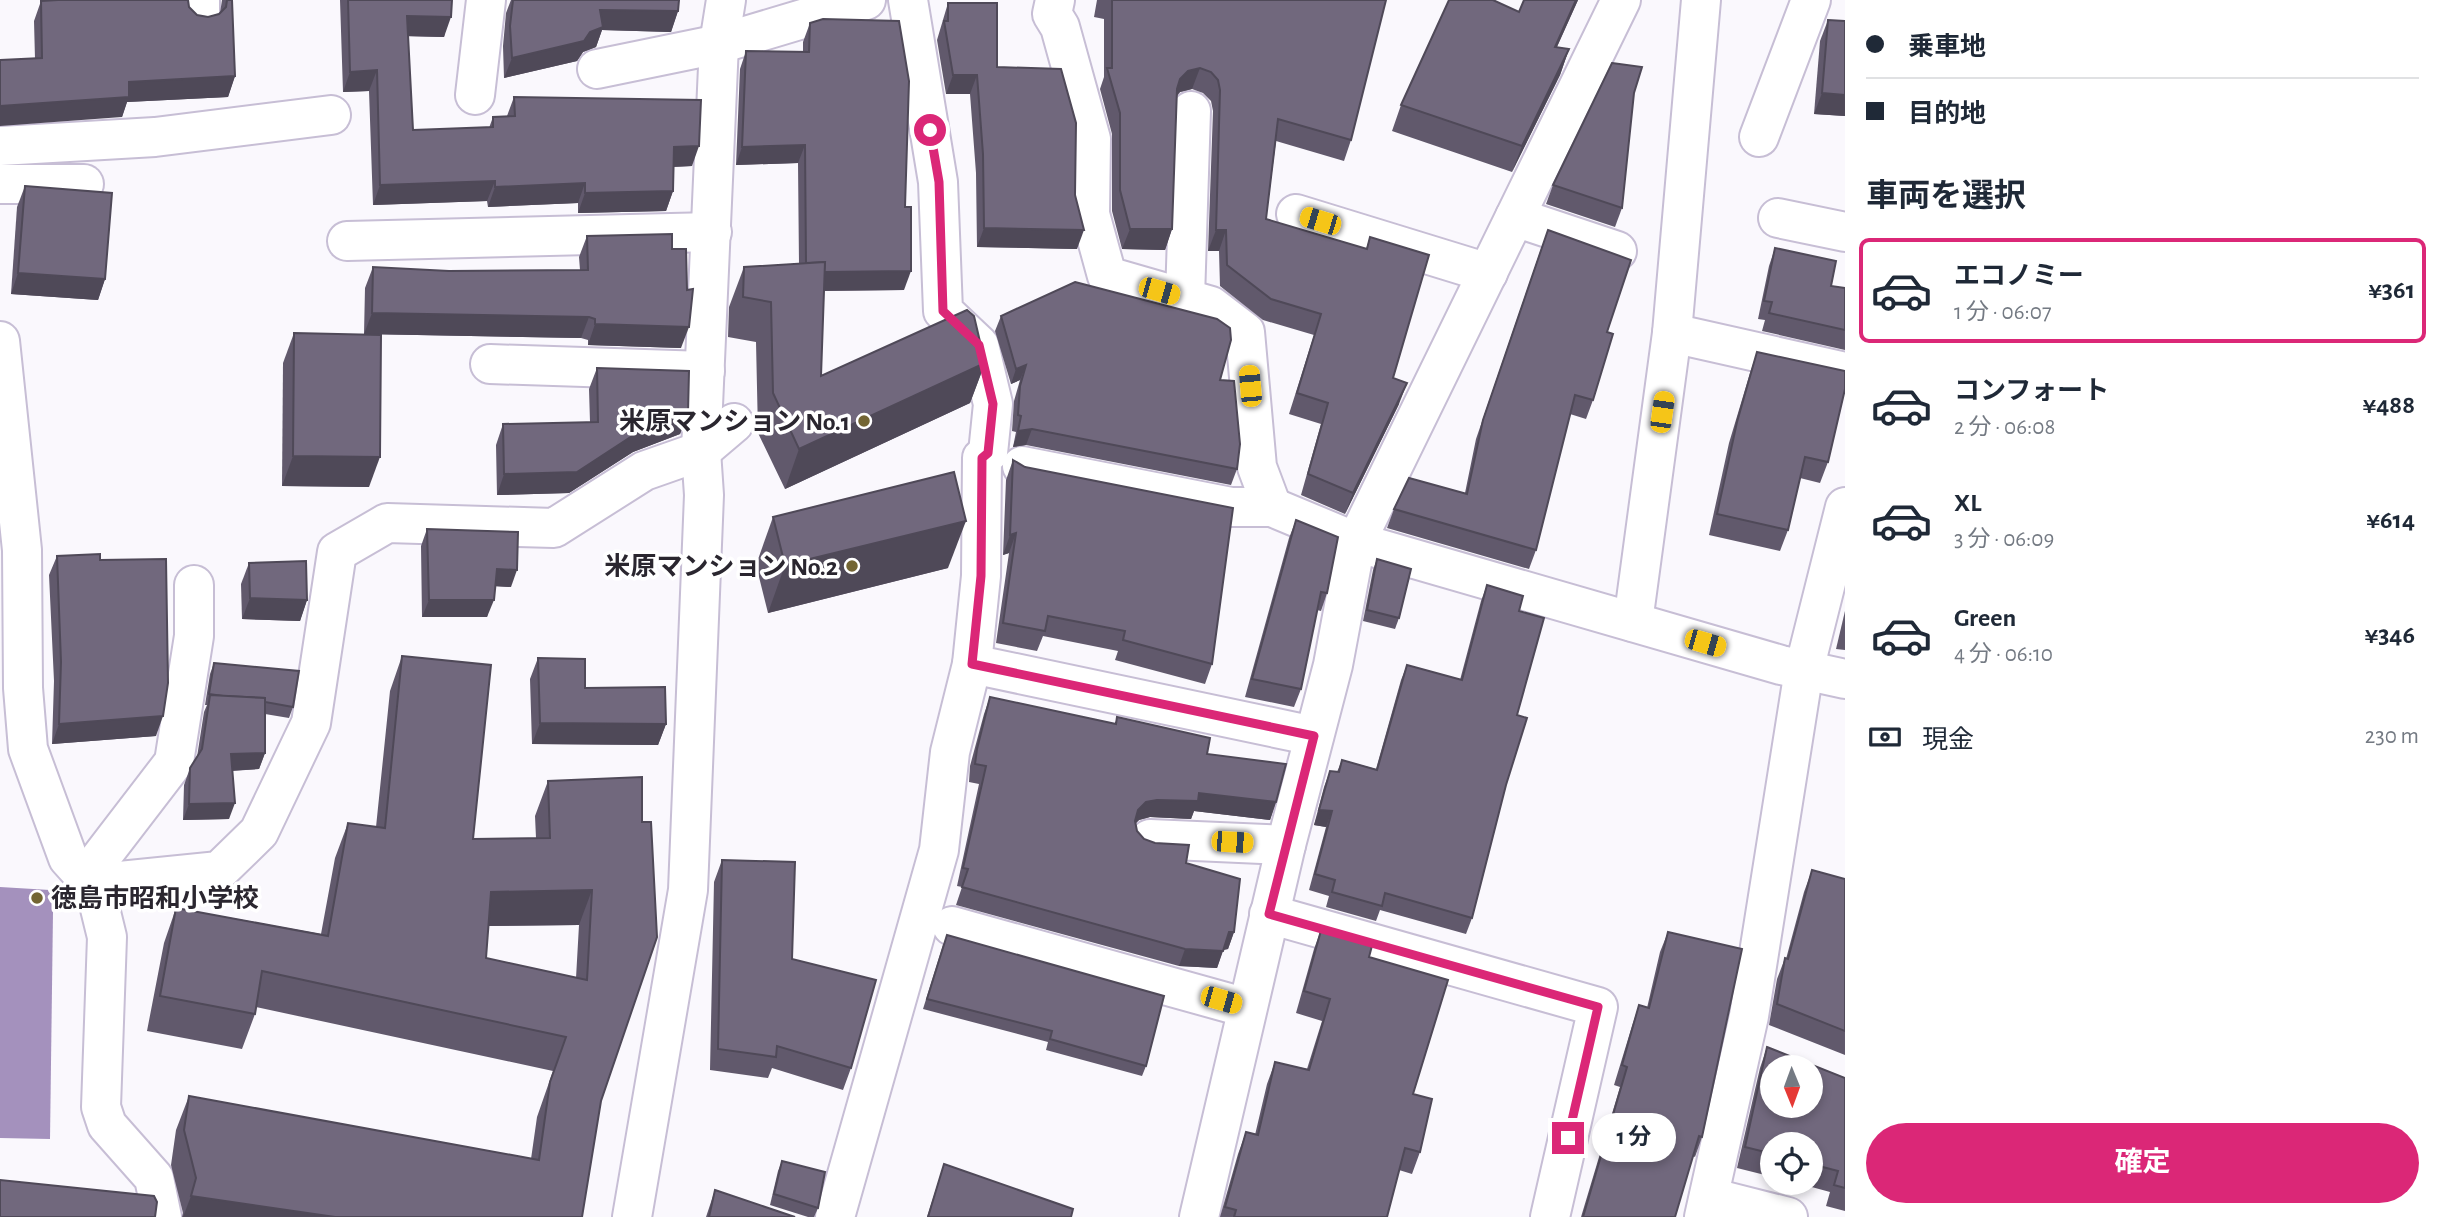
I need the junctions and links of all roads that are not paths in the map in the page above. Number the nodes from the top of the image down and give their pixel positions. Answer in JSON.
{"nodes":[{"id":1,"x":486,"y":0,"type":"edge"},
{"id":2,"x":726,"y":0,"type":"edge"},
{"id":3,"x":866,"y":0,"type":"edge"},
{"id":4,"x":908,"y":0,"type":"edge"},
{"id":5,"x":1055,"y":0,"type":"edge"},
{"id":6,"x":1621,"y":0,"type":"edge"},
{"id":7,"x":1701,"y":0,"type":"edge"},
{"id":8,"x":1811,"y":0,"type":"edge"},
{"id":9,"x":719,"y":44,"type":"junction"},
{"id":10,"x":597,"y":69,"type":"dead end"},
{"id":11,"x":475,"y":95,"type":"dead end"},
{"id":12,"x":1191,"y":111,"type":"dead end"},
{"id":13,"x":331,"y":115,"type":"dead end"},
{"id":14,"x":1759,"y":137,"type":"dead end"},
{"id":15,"x":0,"y":146,"type":"edge"},
{"id":16,"x":0,"y":184,"type":"edge"},
{"id":17,"x":84,"y":184,"type":"dead end"},
{"id":18,"x":1296,"y":214,"type":"dead end"},
{"id":19,"x":1515,"y":217,"type":"junction"},
{"id":20,"x":1778,"y":218,"type":"dead end"},
{"id":21,"x":712,"y":232,"type":"junction"},
{"id":22,"x":1845,"y":232,"type":"edge"},
{"id":23,"x":347,"y":242,"type":"dead end"},
{"id":24,"x":1617,"y":251,"type":"dead end"},
{"id":25,"x":1488,"y":272,"type":"junction"},
{"id":26,"x":1185,"y":298,"type":"junction"},
{"id":27,"x":1672,"y":333,"type":"junction"},
{"id":28,"x":0,"y":341,"type":"edge"},
{"id":29,"x":490,"y":364,"type":"dead end"},
{"id":30,"x":705,"y":371,"type":"junction"},
{"id":31,"x":1845,"y":372,"type":"edge"},
{"id":32,"x":734,"y":423,"type":"dead end"},
{"id":33,"x":701,"y":451,"type":"junction"},
{"id":34,"x":1023,"y":466,"type":"edge"},
{"id":35,"x":1272,"y":507,"type":"junction"},
{"id":36,"x":1845,"y":507,"type":"edge"},
{"id":37,"x":1356,"y":542,"type":"junction"},
{"id":38,"x":194,"y":585,"type":"dead end"},
{"id":39,"x":1633,"y":622,"type":"junction"},
{"id":40,"x":972,"y":664,"type":"junction"},
{"id":41,"x":1804,"y":670,"type":"junction"},
{"id":42,"x":1845,"y":680,"type":"edge"},
{"id":43,"x":1314,"y":736,"type":"junction"},
{"id":44,"x":1150,"y":839,"type":"edge"},
{"id":45,"x":1286,"y":845,"type":"junction"},
{"id":46,"x":90,"y":883,"type":"junction"},
{"id":47,"x":1269,"y":914,"type":"junction"},
{"id":48,"x":952,"y":926,"type":"dead end"},
{"id":49,"x":1247,"y":1008,"type":"junction"},
{"id":50,"x":1744,"y":1038,"type":"junction"},
{"id":51,"x":1782,"y":1053,"type":"edge"},
{"id":52,"x":1707,"y":1207,"type":"edge"},
{"id":53,"x":162,"y":1217,"type":"edge"},
{"id":54,"x":632,"y":1217,"type":"edge"},
{"id":55,"x":835,"y":1217,"type":"edge"},
{"id":56,"x":1199,"y":1217,"type":"edge"},
{"id":57,"x":1550,"y":1217,"type":"edge"},
{"id":58,"x":1788,"y":1217,"type":"edge"}],
"edges":[{"from":1,"to":11,"type":"street"},
{"from":2,"to":9,"type":"street"},
{"from":3,"to":9,"type":"street"},
{"from":4,"to":40,"type":"street"},
{"from":5,"to":26,"type":"street"},
{"from":6,"to":19,"type":"street"},
{"from":7,"to":27,"type":"street"},
{"from":8,"to":14,"type":"street"},
{"from":9,"to":10,"type":"street"},
{"from":9,"to":21,"type":"street"},
{"from":12,"to":26,"type":"street"},
{"from":13,"to":15,"type":"street"},
{"from":16,"to":17,"type":"street"},
{"from":18,"to":25,"type":"street"},
{"from":19,"to":24,"type":"street"},
{"from":19,"to":25,"type":"street"},
{"from":20,"to":22,"type":"street"},
{"from":21,"to":23,"type":"street"},
{"from":21,"to":30,"type":"street"},
{"from":25,"to":37,"type":"street"},
{"from":26,"to":35,"type":"street"},
{"from":27,"to":31,"type":"street"},
{"from":27,"to":39,"type":"street"},
{"from":28,"to":46,"type":"street"},
{"from":29,"to":30,"type":"street"},
{"from":30,"to":33,"type":"street"},
{"from":32,"to":33,"type":"street"},
{"from":33,"to":46,"type":"street"},
{"from":33,"to":54,"type":"street"},
{"from":34,"to":35,"type":"street"},
{"from":35,"to":37,"type":"street"},
{"from":36,"to":41,"type":"street"},
{"from":37,"to":39,"type":"street"},
{"from":37,"to":43,"type":"street"},
{"from":38,"to":46,"type":"street"},
{"from":39,"to":41,"type":"street"},
{"from":40,"to":43,"type":"street"},
{"from":40,"to":55,"type":"street"},
{"from":41,"to":42,"type":"street"},
{"from":41,"to":50,"type":"street"},
{"from":43,"to":45,"type":"street"},
{"from":44,"to":45,"type":"street"},
{"from":45,"to":47,"type":"street"},
{"from":46,"to":53,"type":"street"},
{"from":47,"to":49,"type":"street"},
{"from":47,"to":57,"type":"street"},
{"from":48,"to":49,"type":"street"},
{"from":49,"to":56,"type":"street"},
{"from":50,"to":51,"type":"street"},
{"from":50,"to":52,"type":"street"},
{"from":52,"to":58,"type":"street"}]}
